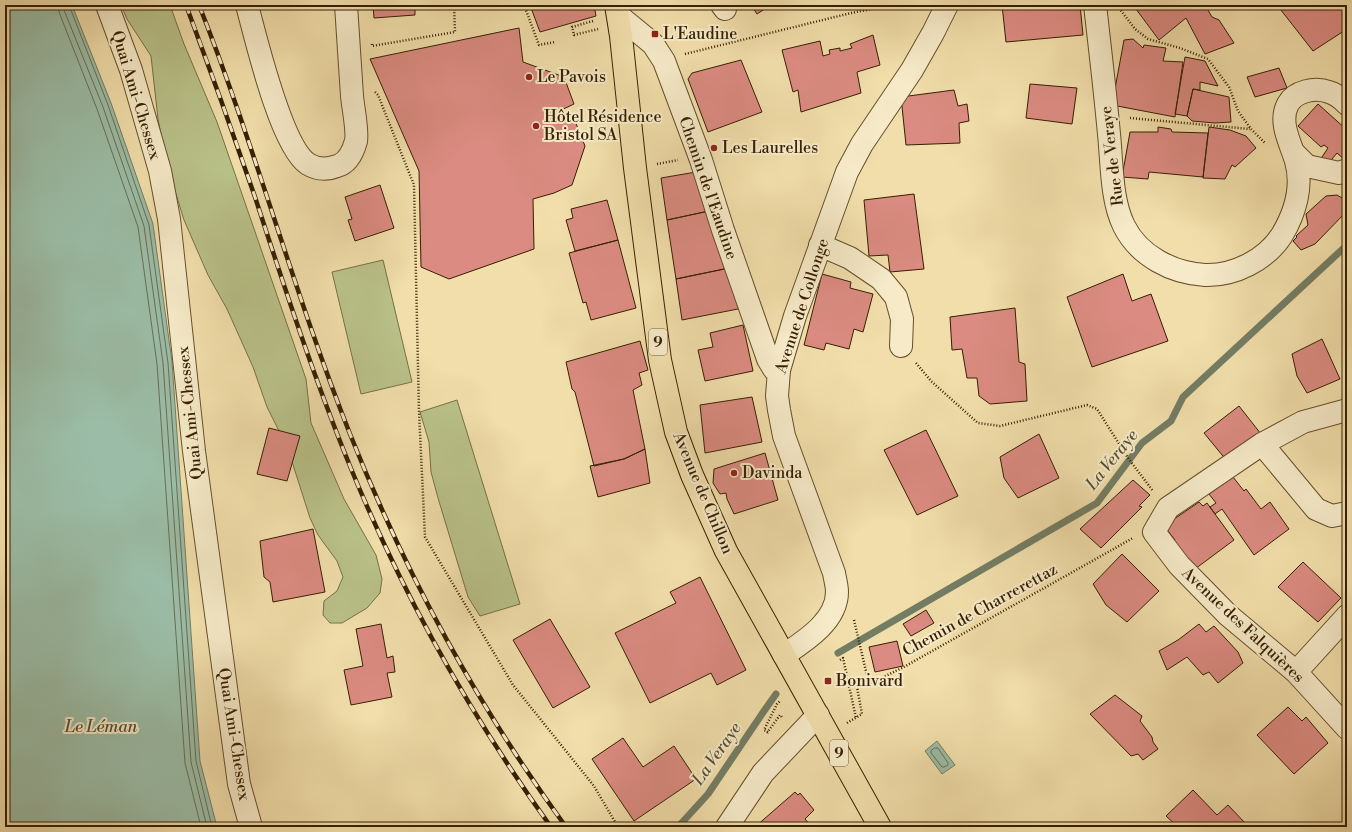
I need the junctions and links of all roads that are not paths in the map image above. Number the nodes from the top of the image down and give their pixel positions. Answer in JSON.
{"nodes":[{"id":1,"x":107,"y":5,"type":"edge"},
{"id":2,"x":247,"y":5,"type":"edge"},
{"id":3,"x":346,"y":5,"type":"edge"},
{"id":4,"x":947,"y":5,"type":"edge"},
{"id":5,"x":1095,"y":5,"type":"edge"},
{"id":6,"x":618,"y":11,"type":"edge"},
{"id":7,"x":1347,"y":104,"type":"edge"},
{"id":8,"x":1293,"y":152,"type":"junction"},
{"id":9,"x":1347,"y":170,"type":"edge"},
{"id":10,"x":820,"y":245,"type":"junction"},
{"id":11,"x":901,"y":346,"type":"road end"},
{"id":12,"x":779,"y":372,"type":"junction"},
{"id":13,"x":1347,"y":410,"type":"edge"},
{"id":14,"x":1262,"y":444,"type":"junction"},
{"id":15,"x":1347,"y":513,"type":"edge"},
{"id":16,"x":1347,"y":616,"type":"edge"},
{"id":17,"x":784,"y":655,"type":"junction"},
{"id":18,"x":1296,"y":672,"type":"junction"},
{"id":19,"x":818,"y":715,"type":"junction"},
{"id":20,"x":1347,"y":728,"type":"edge"},
{"id":21,"x":251,"y":827,"type":"edge"},
{"id":22,"x":727,"y":827,"type":"edge"},
{"id":23,"x":880,"y":827,"type":"edge"}],
"edges":[{"from":1,"to":21,"type":"street","name":"Quai Ami-Chessex"},
{"from":2,"to":3,"type":"street"},
{"from":4,"to":10,"type":"street","name":"Avenue de Collonge"},
{"from":5,"to":8,"type":"street","name":"Rue de Veraye"},
{"from":6,"to":12,"type":"street","name":"Chemin de l'Eaudine"},
{"from":6,"to":17,"type":"main road","name":"Avenue de Chillon","number":"9"},
{"from":7,"to":8,"type":"street","name":"Rue de Veraye"},
{"from":8,"to":9,"type":"street"},
{"from":10,"to":11,"type":"street"},
{"from":10,"to":12,"type":"street","name":"Avenue de Collonge"},
{"from":12,"to":17,"type":"street","name":"Avenue de Collonge"},
{"from":13,"to":14,"type":"street","name":"Avenue des Falquières"},
{"from":14,"to":15,"type":"street"},
{"from":14,"to":18,"type":"street","name":"Avenue des Falquières"},
{"from":16,"to":18,"type":"street"},
{"from":17,"to":19,"type":"main road","name":"Avenue de Chillon","number":"9"},
{"from":18,"to":20,"type":"street","name":"Avenue des Falquières"},
{"from":19,"to":22,"type":"street"},
{"from":19,"to":23,"type":"main road","name":"Avenue de Chillon","number":"9"}]}
